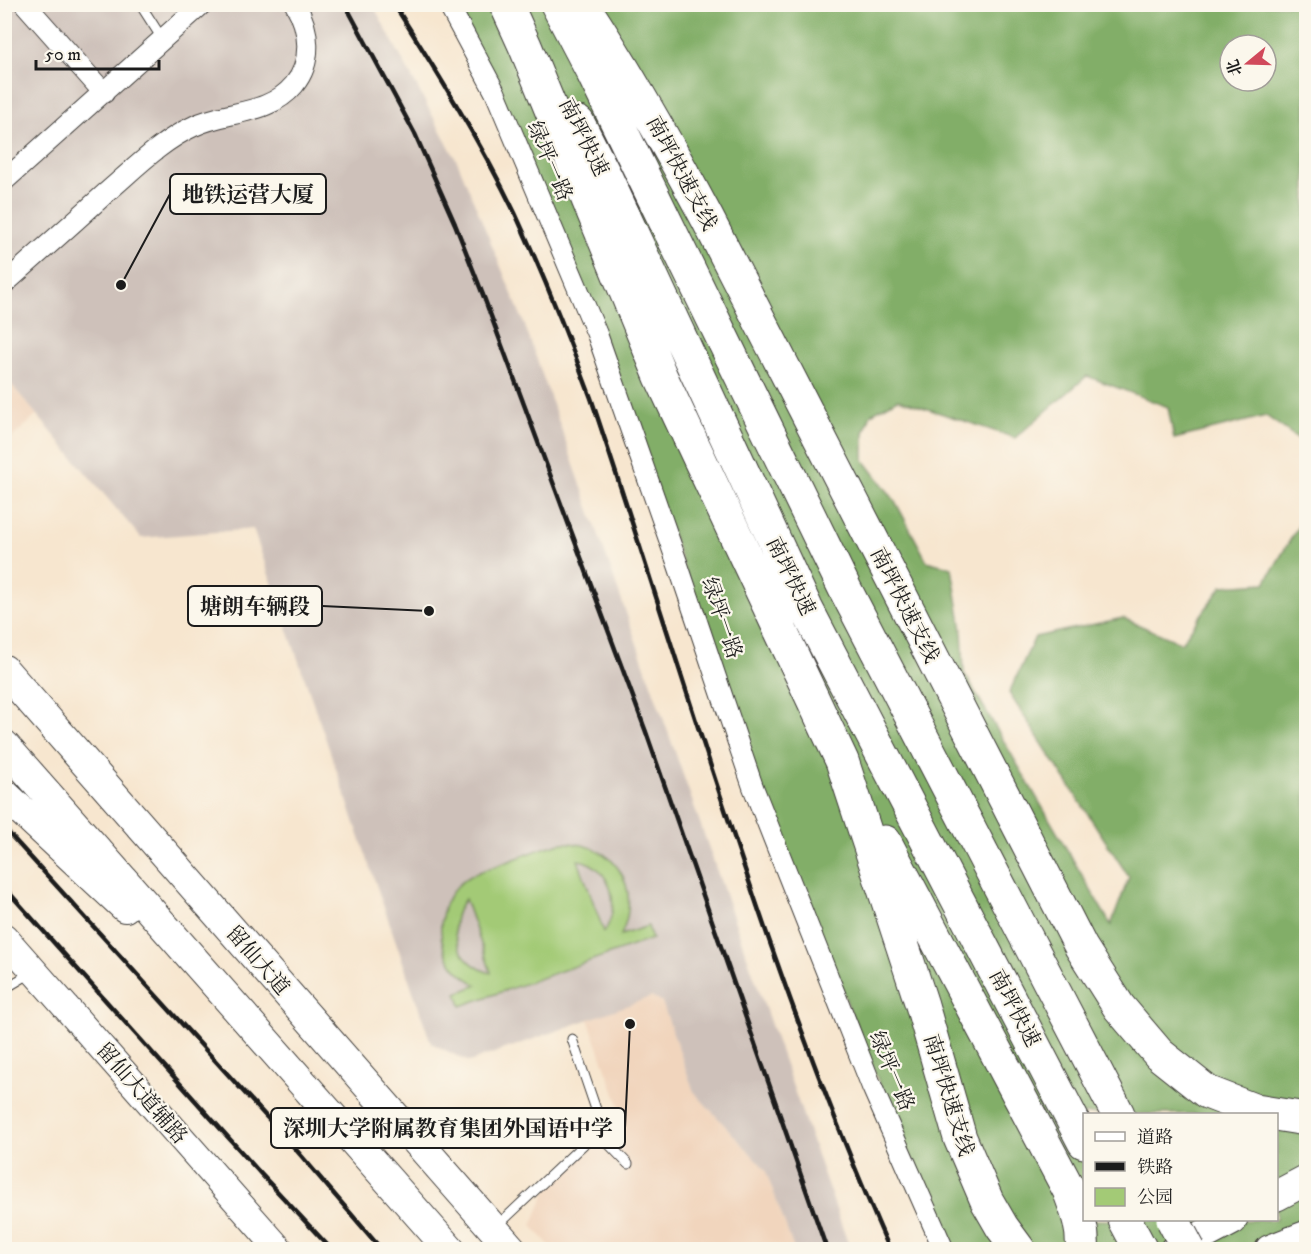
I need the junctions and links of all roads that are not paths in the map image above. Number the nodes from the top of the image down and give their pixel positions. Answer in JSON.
{"nodes":[{"id":1,"x":25,"y":4,"type":"edge"},
{"id":2,"x":140,"y":4,"type":"edge"},
{"id":3,"x":202,"y":4,"type":"edge"},
{"id":4,"x":295,"y":4,"type":"edge"},
{"id":5,"x":448,"y":4,"type":"edge"},
{"id":6,"x":506,"y":4,"type":"edge"},
{"id":7,"x":512,"y":4,"type":"edge"},
{"id":8,"x":557,"y":4,"type":"edge"},
{"id":9,"x":582,"y":4,"type":"edge"},
{"id":10,"x":163,"y":40,"type":"junction"},
{"id":11,"x":104,"y":93,"type":"junction"},
{"id":12,"x":4,"y":181,"type":"edge"},
{"id":13,"x":4,"y":284,"type":"edge"},
{"id":14,"x":4,"y":670,"type":"edge"},
{"id":15,"x":4,"y":745,"type":"edge"},
{"id":16,"x":842,"y":761,"type":"junction"},
{"id":17,"x":4,"y":794,"type":"edge"},
{"id":18,"x":4,"y":937,"type":"edge"},
{"id":19,"x":16,"y":975,"type":"edge"},
{"id":20,"x":251,"y":1025,"type":"junction"},
{"id":21,"x":572,"y":1039,"type":"dead end"},
{"id":22,"x":1117,"y":1113,"type":"edge"},
{"id":23,"x":1268,"y":1113,"type":"edge"},
{"id":24,"x":1278,"y":1115,"type":"edge"},
{"id":25,"x":1306,"y":1119,"type":"edge"},
{"id":26,"x":597,"y":1132,"type":"junction"},
{"id":27,"x":1083,"y":1140,"type":"edge"},
{"id":28,"x":628,"y":1164,"type":"dead end"},
{"id":29,"x":1306,"y":1180,"type":"edge"},
{"id":30,"x":1278,"y":1195,"type":"edge"},
{"id":31,"x":1126,"y":1221,"type":"edge"},
{"id":32,"x":1174,"y":1221,"type":"edge"},
{"id":33,"x":1230,"y":1221,"type":"edge"},
{"id":34,"x":1306,"y":1236,"type":"edge"},
{"id":35,"x":503,"y":1239,"type":"edge"},
{"id":36,"x":260,"y":1250,"type":"edge"},
{"id":37,"x":280,"y":1250,"type":"edge"},
{"id":38,"x":450,"y":1250,"type":"edge"},
{"id":39,"x":944,"y":1250,"type":"edge"},
{"id":40,"x":1019,"y":1250,"type":"edge"},
{"id":41,"x":1082,"y":1250,"type":"edge"},
{"id":42,"x":1141,"y":1250,"type":"edge"},
{"id":43,"x":1175,"y":1250,"type":"edge"},
{"id":44,"x":1189,"y":1250,"type":"edge"},
{"id":45,"x":1270,"y":1250,"type":"edge"}],
"edges":[{"from":1,"to":11,"type":"street"},
{"from":2,"to":10,"type":"lane"},
{"from":3,"to":10,"type":"street"},
{"from":4,"to":13,"type":"street"},
{"from":5,"to":39,"type":"street","name":"绿坪一路"},
{"from":6,"to":16,"type":"highway","name":"南坪快速支线"},
{"from":7,"to":27,"type":"highway","name":"南坪快速"},
{"from":8,"to":22,"type":"highway","name":"南坪快速"},
{"from":9,"to":23,"type":"highway","name":"南坪快速支线"},
{"from":10,"to":11,"type":"street"},
{"from":11,"to":12,"type":"street"},
{"from":14,"to":35,"type":"main road","name":"留仙大道"},
{"from":15,"to":20,"type":"main road"},
{"from":16,"to":40,"type":"highway","name":"南坪快速支线"},
{"from":16,"to":41,"type":"highway"},
{"from":17,"to":20,"type":"main road"},
{"from":18,"to":19,"type":"main road","name":"留仙大道辅路"},
{"from":19,"to":36,"type":"main road","name":"留仙大道辅路"},
{"from":19,"to":37,"type":"main road","name":"留仙大道辅路"},
{"from":20,"to":38,"type":"main road"},
{"from":21,"to":26,"type":"lane"},
{"from":24,"to":25,"type":"highway","name":"南坪快速支线"},
{"from":26,"to":28,"type":"lane"},
{"from":26,"to":35,"type":"lane"},
{"from":29,"to":30,"type":"main road"},
{"from":31,"to":42,"type":"highway"},
{"from":32,"to":44,"type":"highway","bridge":true},
{"from":33,"to":43,"type":"main road"},
{"from":34,"to":45,"type":"main road"}]}
